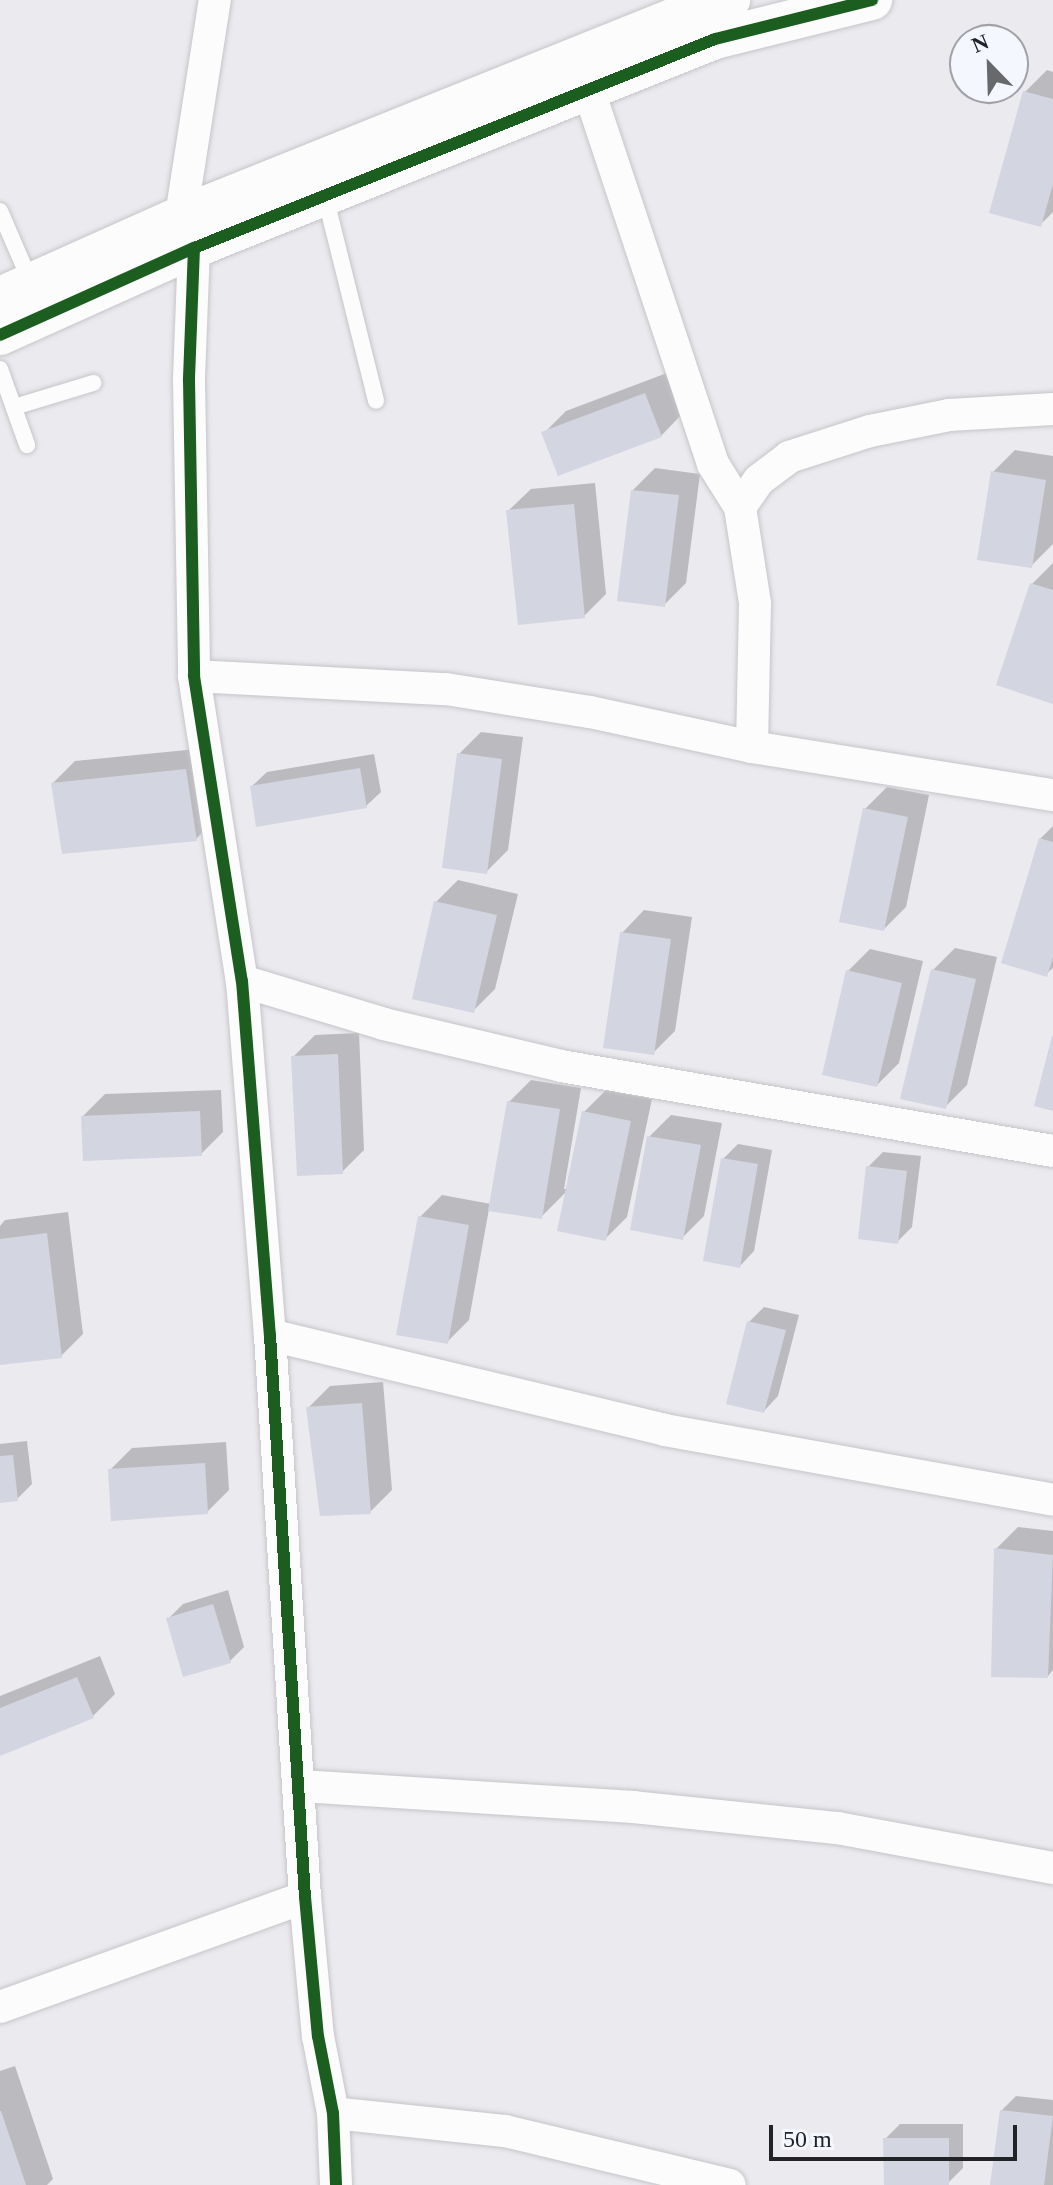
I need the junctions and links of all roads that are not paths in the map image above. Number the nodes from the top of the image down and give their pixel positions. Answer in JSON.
{"nodes":[{"id":1,"x":215,"y":0,"type":"edge"},
{"id":2,"x":872,"y":0,"type":"edge"},
{"id":3,"x":713,"y":2,"type":"edge"},
{"id":4,"x":589,"y":91,"type":"junction"},
{"id":5,"x":325,"y":196,"type":"junction"},
{"id":6,"x":0,"y":211,"type":"edge"},
{"id":7,"x":188,"y":232,"type":"junction"},
{"id":8,"x":16,"y":290,"type":"edge"},
{"id":9,"x":0,"y":335,"type":"edge"},
{"id":10,"x":0,"y":369,"type":"edge"},
{"id":11,"x":93,"y":383,"type":"dead end"},
{"id":12,"x":376,"y":401,"type":"dead end"},
{"id":13,"x":14,"y":407,"type":"junction"},
{"id":14,"x":1053,"y":409,"type":"edge"},
{"id":15,"x":27,"y":445,"type":"dead end"},
{"id":16,"x":740,"y":507,"type":"junction"},
{"id":17,"x":194,"y":676,"type":"junction"},
{"id":18,"x":752,"y":747,"type":"junction"},
{"id":19,"x":1053,"y":795,"type":"edge"},
{"id":20,"x":242,"y":981,"type":"junction"},
{"id":21,"x":1053,"y":1151,"type":"edge"},
{"id":22,"x":270,"y":1335,"type":"junction"},
{"id":23,"x":1053,"y":1500,"type":"edge"},
{"id":24,"x":301,"y":1786,"type":"junction"},
{"id":25,"x":1053,"y":1868,"type":"edge"},
{"id":26,"x":305,"y":1897,"type":"junction"},
{"id":27,"x":0,"y":2007,"type":"edge"},
{"id":28,"x":333,"y":2113,"type":"junction"},
{"id":29,"x":336,"y":2185,"type":"edge"},
{"id":30,"x":730,"y":2185,"type":"edge"}],
"edges":[{"from":1,"to":7,"type":"street"},
{"from":2,"to":4,"type":"street"},
{"from":3,"to":7,"type":"street"},
{"from":4,"to":5,"type":"street"},
{"from":4,"to":16,"type":"street"},
{"from":5,"to":7,"type":"street"},
{"from":5,"to":12,"type":"lane"},
{"from":6,"to":8,"type":"lane"},
{"from":7,"to":8,"type":"street"},
{"from":7,"to":9,"type":"street"},
{"from":7,"to":17,"type":"street"},
{"from":10,"to":13,"type":"lane"},
{"from":11,"to":13,"type":"lane"},
{"from":13,"to":15,"type":"lane"},
{"from":14,"to":16,"type":"street"},
{"from":16,"to":18,"type":"street"},
{"from":17,"to":18,"type":"street"},
{"from":17,"to":20,"type":"street"},
{"from":18,"to":19,"type":"street"},
{"from":20,"to":21,"type":"street"},
{"from":20,"to":22,"type":"street"},
{"from":22,"to":23,"type":"street"},
{"from":22,"to":24,"type":"street"},
{"from":24,"to":25,"type":"street"},
{"from":24,"to":26,"type":"street"},
{"from":26,"to":27,"type":"street"},
{"from":26,"to":28,"type":"street"},
{"from":28,"to":29,"type":"street"},
{"from":28,"to":30,"type":"street"}]}
